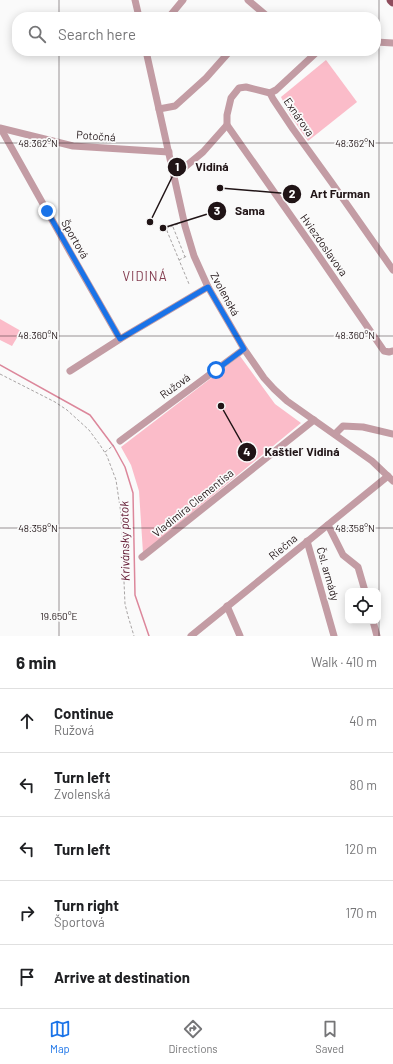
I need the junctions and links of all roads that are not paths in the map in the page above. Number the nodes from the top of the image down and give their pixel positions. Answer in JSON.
{"nodes":[{"id":1,"x":135,"y":0,"type":"edge"},
{"id":2,"x":183,"y":0,"type":"edge"},
{"id":3,"x":248,"y":0,"type":"edge"},
{"id":4,"x":138,"y":12,"type":"edge"},
{"id":5,"x":173,"y":12,"type":"edge"},
{"id":6,"x":260,"y":12,"type":"edge"},
{"id":7,"x":381,"y":42,"type":"edge"},
{"id":8,"x":393,"y":43,"type":"edge"},
{"id":9,"x":147,"y":56,"type":"edge"},
{"id":10,"x":226,"y":56,"type":"edge"},
{"id":11,"x":313,"y":56,"type":"edge"},
{"id":12,"x":270,"y":93,"type":"junction"},
{"id":13,"x":159,"y":109,"type":"junction"},
{"id":14,"x":227,"y":125,"type":"junction"},
{"id":15,"x":0,"y":128,"type":"edge"},
{"id":16,"x":169,"y":152,"type":"junction"},
{"id":17,"x":174,"y":176,"type":"junction"},
{"id":18,"x":393,"y":270,"type":"edge"},
{"id":19,"x":208,"y":287,"type":"junction"},
{"id":20,"x":120,"y":339,"type":"junction"},
{"id":21,"x":244,"y":349,"type":"junction"},
{"id":22,"x":393,"y":351,"type":"edge"},
{"id":23,"x":70,"y":372,"type":"dead end"},
{"id":24,"x":314,"y":420,"type":"junction"},
{"id":25,"x":335,"y":434,"type":"junction"},
{"id":26,"x":393,"y":434,"type":"edge"},
{"id":27,"x":118,"y":442,"type":"road end"},
{"id":28,"x":390,"y":478,"type":"edge"},
{"id":29,"x":328,"y":525,"type":"junction"},
{"id":30,"x":307,"y":542,"type":"junction"},
{"id":31,"x":142,"y":557,"type":"dead end"},
{"id":32,"x":364,"y":588,"type":"edge"},
{"id":33,"x":227,"y":606,"type":"junction"},
{"id":34,"x":374,"y":624,"type":"edge"},
{"id":35,"x":191,"y":636,"type":"edge"},
{"id":36,"x":240,"y":636,"type":"edge"},
{"id":37,"x":334,"y":636,"type":"edge"},
{"id":38,"x":377,"y":636,"type":"edge"}],
"edges":[{"from":1,"to":4,"type":"street"},
{"from":2,"to":5,"type":"street"},
{"from":3,"to":6,"type":"street"},
{"from":7,"to":8,"type":"street"},
{"from":9,"to":13,"type":"street","name":"Zvolenská"},
{"from":10,"to":13,"type":"street"},
{"from":11,"to":12,"type":"street"},
{"from":12,"to":14,"type":"street"},
{"from":12,"to":18,"type":"street","name":"Exnárova"},
{"from":13,"to":16,"type":"street","name":"Zvolenská"},
{"from":14,"to":17,"type":"street"},
{"from":14,"to":22,"type":"street","name":"Hviezdoslavova"},
{"from":15,"to":16,"type":"street","name":"Potočná"},
{"from":15,"to":20,"type":"street","name":"Športová"},
{"from":16,"to":17,"type":"street","name":"Zvolenská"},
{"from":17,"to":19,"type":"street","name":"Zvolenská"},
{"from":19,"to":20,"type":"street"},
{"from":19,"to":21,"type":"street","name":"Zvolenská"},
{"from":20,"to":23,"type":"street"},
{"from":21,"to":24,"type":"street","name":"Zvolenská"},
{"from":21,"to":27,"type":"street","name":"Ružová"},
{"from":24,"to":25,"type":"street","name":"Zvolenská"},
{"from":24,"to":31,"type":"street","name":"Vladimíra Clementisa"},
{"from":25,"to":26,"type":"street"},
{"from":25,"to":28,"type":"street","name":"Zvolenská"},
{"from":28,"to":29,"type":"street","name":"Riečna"},
{"from":29,"to":30,"type":"street","name":"Riečna"},
{"from":29,"to":32,"type":"street"},
{"from":30,"to":33,"type":"street","name":"Riečna"},
{"from":30,"to":37,"type":"street","name":"Čsl. armády"},
{"from":33,"to":35,"type":"street","name":"Riečna"},
{"from":33,"to":36,"type":"street"},
{"from":34,"to":38,"type":"street"}]}
